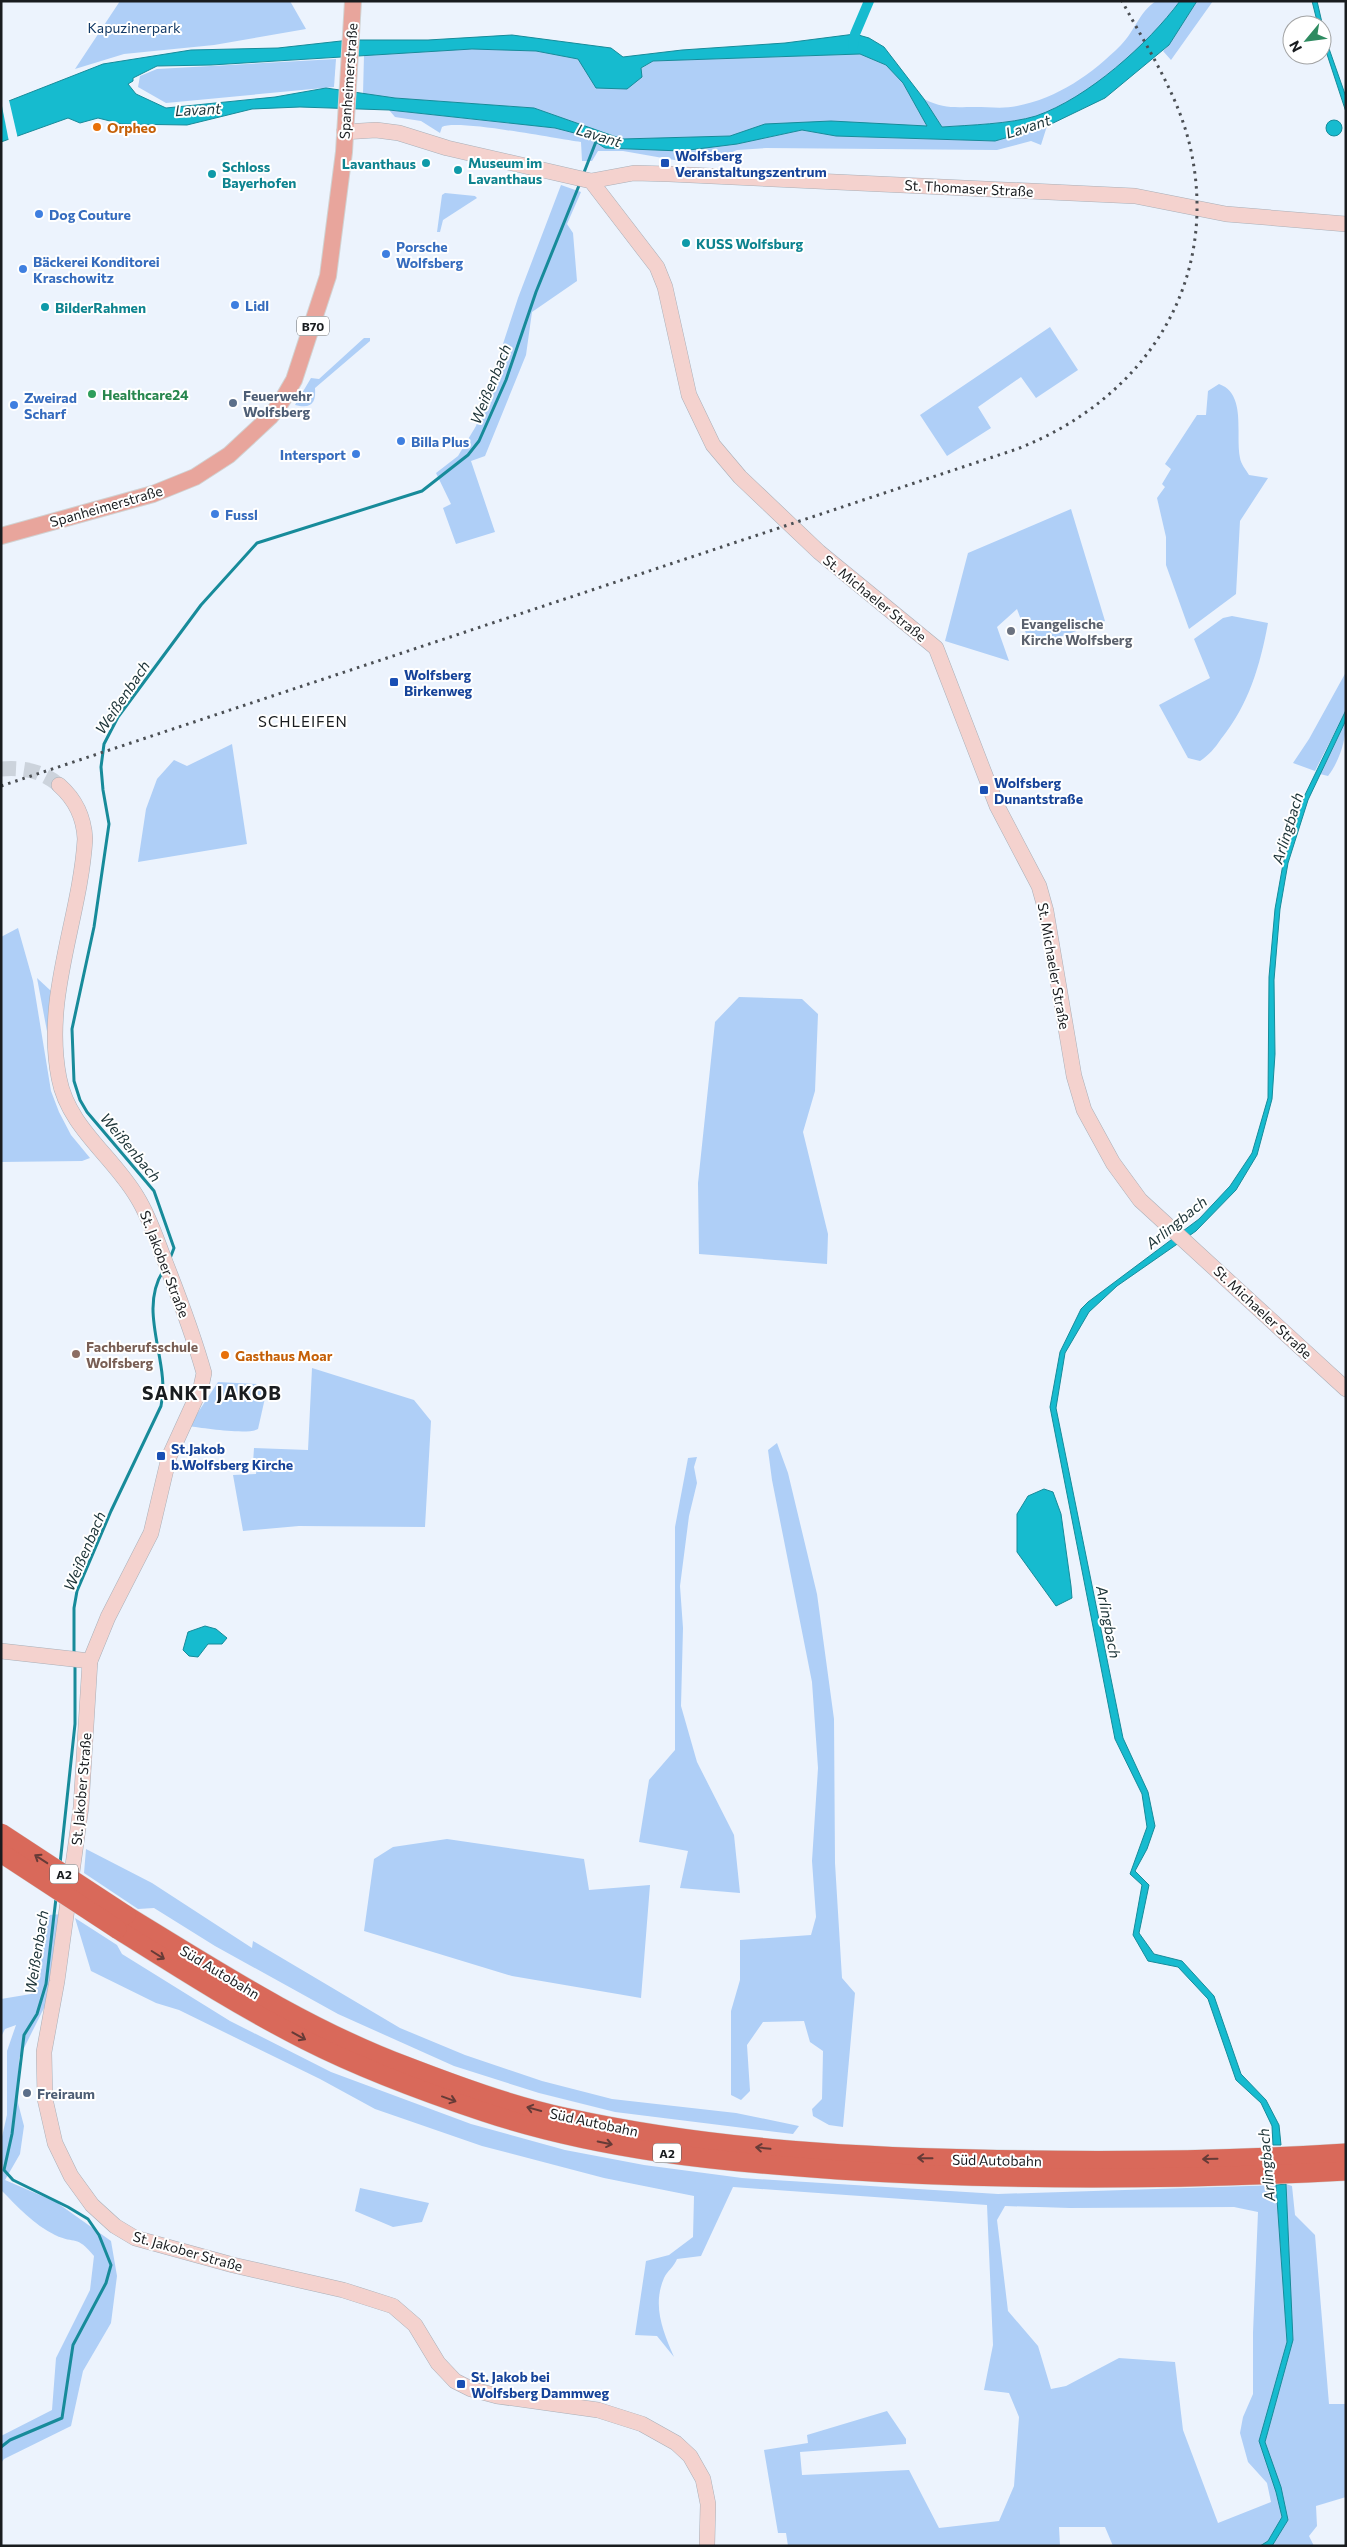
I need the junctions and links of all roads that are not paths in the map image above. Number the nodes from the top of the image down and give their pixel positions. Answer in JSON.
{"nodes":[{"id":1,"x":353,"y":1,"type":"edge"},
{"id":2,"x":345,"y":125,"type":"junction"},
{"id":3,"x":591,"y":181,"type":"junction"},
{"id":4,"x":1346,"y":224,"type":"edge"},
{"id":5,"x":1,"y":536,"type":"edge"},
{"id":6,"x":59,"y":785,"type":"tunnel mouth"},
{"id":7,"x":1346,"y":1389,"type":"edge"},
{"id":8,"x":1,"y":1651,"type":"edge"},
{"id":9,"x":77,"y":1660,"type":"junction"},
{"id":10,"x":1,"y":1833,"type":"edge"},
{"id":11,"x":1,"y":1854,"type":"edge"},
{"id":12,"x":121,"y":1922,"type":"junction"},
{"id":13,"x":1346,"y":2154,"type":"edge"},
{"id":14,"x":1305,"y":2164,"type":"junction"},
{"id":15,"x":1346,"y":2171,"type":"edge"},
{"id":16,"x":707,"y":2546,"type":"edge"}],
"edges":[{"from":1,"to":2,"type":"main road","name":"Spanheimerstraße","number":"B70"},
{"from":2,"to":3,"type":"main road"},
{"from":2,"to":5,"type":"main road","name":"Spanheimerstraße","number":"B70"},
{"from":3,"to":4,"type":"main road","name":"St. Thomaser Straße"},
{"from":3,"to":7,"type":"main road","name":"St. Michaeler Straße"},
{"from":6,"to":9,"type":"main road","name":"St. Jakober Straße"},
{"from":8,"to":9,"type":"main road"},
{"from":9,"to":16,"type":"main road","name":"St. Jakober Straße"},
{"from":12,"to":10,"type":"highway","name":"Süd Autobahn","number":"A2","one_way":true,"bridge":true},
{"from":11,"to":12,"type":"highway","name":"Süd Autobahn","number":"A2","bridge":true},
{"from":12,"to":14,"type":"highway","name":"Süd Autobahn","number":"A2"},
{"from":13,"to":14,"type":"highway","name":"Süd Autobahn","number":"A2"},
{"from":14,"to":15,"type":"highway","name":"Süd Autobahn","number":"A2"}]}
